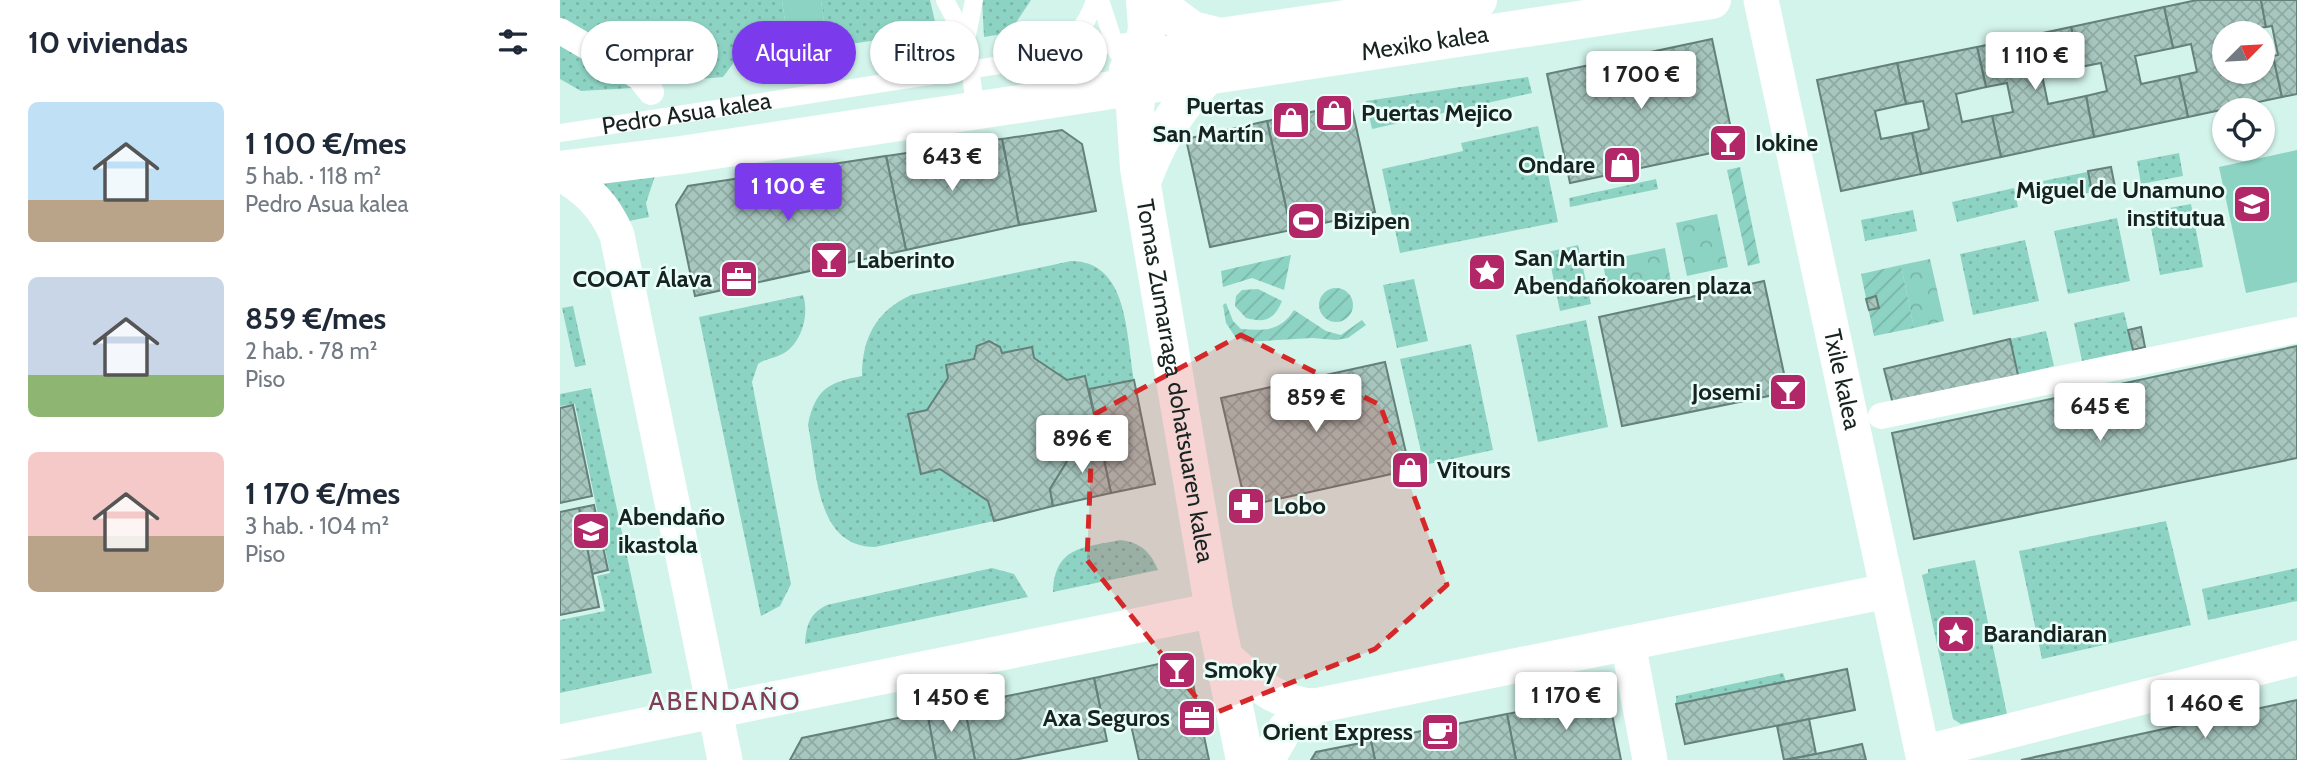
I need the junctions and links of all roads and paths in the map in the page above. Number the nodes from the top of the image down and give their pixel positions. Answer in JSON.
{"nodes":[{"id":1,"x":945,"y":0,"type":"edge"},
{"id":2,"x":974,"y":0,"type":"edge"},
{"id":3,"x":1095,"y":0,"type":"edge"},
{"id":4,"x":1100,"y":0,"type":"edge"},
{"id":5,"x":1138,"y":0,"type":"edge"},
{"id":6,"x":1145,"y":0,"type":"edge"},
{"id":7,"x":1152,"y":0,"type":"edge"},
{"id":8,"x":1478,"y":0,"type":"edge"},
{"id":9,"x":1712,"y":0,"type":"edge"},
{"id":10,"x":1761,"y":0,"type":"edge"},
{"id":11,"x":956,"y":21,"type":"edge"},
{"id":12,"x":970,"y":21,"type":"edge"},
{"id":13,"x":1085,"y":21,"type":"edge"},
{"id":14,"x":560,"y":30,"type":"edge"},
{"id":15,"x":1212,"y":36,"type":"junction"},
{"id":16,"x":1107,"y":63,"type":"edge"},
{"id":17,"x":1127,"y":68,"type":"junction"},
{"id":18,"x":1208,"y":75,"type":"junction"},
{"id":19,"x":880,"y":84,"type":"edge"},
{"id":20,"x":973,"y":84,"type":"edge"},
{"id":21,"x":651,"y":92,"type":"dead end"},
{"id":22,"x":976,"y":111,"type":"junction"},
{"id":23,"x":560,"y":133,"type":"edge"},
{"id":24,"x":560,"y":172,"type":"edge"},
{"id":25,"x":1142,"y":182,"type":"junction"},
{"id":26,"x":2297,"y":330,"type":"edge"},
{"id":27,"x":1881,"y":416,"type":"dead end"},
{"id":28,"x":1887,"y":591,"type":"junction"},
{"id":29,"x":1214,"y":610,"type":"junction"},
{"id":30,"x":1628,"y":643,"type":"junction"},
{"id":31,"x":1223,"y":655,"type":"junction"},
{"id":32,"x":2297,"y":658,"type":"edge"},
{"id":33,"x":1328,"y":703,"type":"junction"},
{"id":34,"x":716,"y":710,"type":"junction"},
{"id":35,"x":560,"y":742,"type":"edge"},
{"id":36,"x":1923,"y":757,"type":"edge"},
{"id":37,"x":725,"y":760,"type":"edge"},
{"id":38,"x":1245,"y":760,"type":"edge"},
{"id":39,"x":1267,"y":760,"type":"edge"},
{"id":40,"x":1650,"y":760,"type":"edge"}],
"edges":[{"from":1,"to":11,"type":"lane"},
{"from":2,"to":12,"type":"lane"},
{"from":3,"to":13,"type":"lane"},
{"from":4,"to":17,"type":"lane"},
{"from":5,"to":17,"type":"main road","name":"Tomas Zumarraga dohatsuaren kalea"},
{"from":6,"to":17,"type":"main road","name":"Tomas Zumarraga dohatsuaren kalea"},
{"from":7,"to":15,"type":"main road"},
{"from":8,"to":15,"type":"main road","name":"Mexiko kalea"},
{"from":9,"to":18,"type":"main road","name":"Mexiko kalea"},
{"from":10,"to":28,"type":"street","name":"Txile kalea"},
{"from":14,"to":21,"type":"street"},
{"from":15,"to":17,"type":"main road","name":"Mexiko kalea"},
{"from":16,"to":17,"type":"lane","name":"Pedro Asua kalea"},
{"from":17,"to":18,"type":"main road","name":"Mexiko kalea"},
{"from":17,"to":22,"type":"main road","name":"Pedro Asua kalea"},
{"from":17,"to":25,"type":"main road","name":"Tomas Zumarraga dohatsuaren kalea"},
{"from":18,"to":25,"type":"main road"},
{"from":19,"to":23,"type":"lane","name":"Pedro Asua kalea"},
{"from":20,"to":22,"type":"lane"},
{"from":22,"to":24,"type":"main road","name":"Pedro Asua kalea"},
{"from":24,"to":34,"type":"street"},
{"from":25,"to":29,"type":"main road","name":"Tomas Zumarraga dohatsuaren kalea"},
{"from":26,"to":27,"type":"street"},
{"from":28,"to":30,"type":"street"},
{"from":28,"to":36,"type":"street","name":"Txile kalea"},
{"from":29,"to":31,"type":"main road","name":"Tomas Zumarraga dohatsuaren kalea"},
{"from":29,"to":34,"type":"street"},
{"from":30,"to":33,"type":"street"},
{"from":30,"to":40,"type":"street"},
{"from":31,"to":33,"type":"street"},
{"from":31,"to":38,"type":"main road","name":"Tomas Zumarraga dohatsuaren kalea"},
{"from":32,"to":36,"type":"street"},
{"from":33,"to":39,"type":"street"},
{"from":34,"to":35,"type":"street"},
{"from":34,"to":37,"type":"street"}]}
